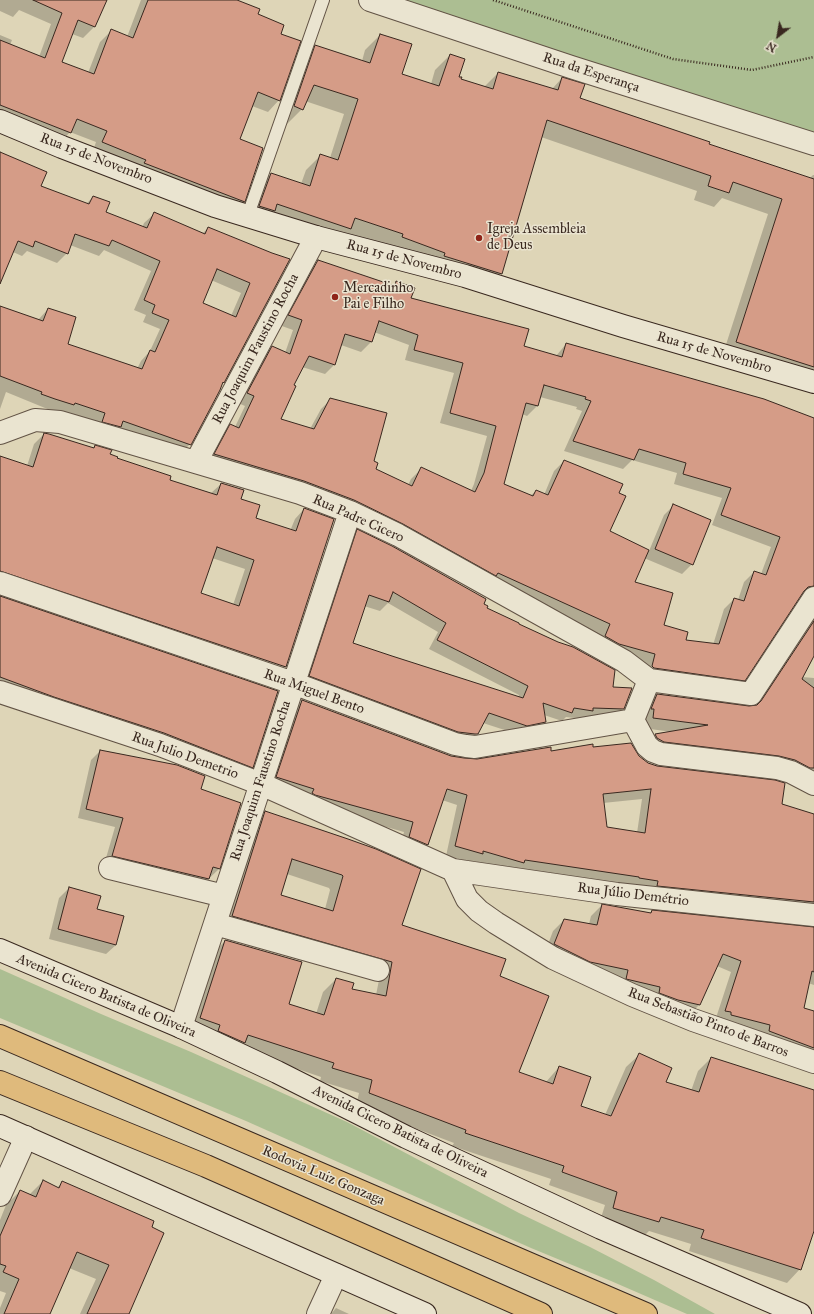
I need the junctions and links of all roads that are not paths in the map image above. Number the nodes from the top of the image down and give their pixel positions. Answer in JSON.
{"nodes":[{"id":1,"x":323,"y":0,"type":"edge"},
{"id":2,"x":370,"y":0,"type":"edge"},
{"id":3,"x":0,"y":121,"type":"edge"},
{"id":4,"x":814,"y":144,"type":"edge"},
{"id":5,"x":248,"y":215,"type":"junction"},
{"id":6,"x":316,"y":237,"type":"junction"},
{"id":7,"x":814,"y":382,"type":"edge"},
{"id":8,"x":0,"y":433,"type":"edge"},
{"id":9,"x":196,"y":462,"type":"junction"},
{"id":10,"x":350,"y":512,"type":"junction"},
{"id":11,"x":0,"y":583,"type":"edge"},
{"id":12,"x":814,"y":598,"type":"edge"},
{"id":13,"x":650,"y":680,"type":"junction"},
{"id":14,"x":293,"y":683,"type":"junction"},
{"id":15,"x":0,"y":692,"type":"edge"},
{"id":16,"x":634,"y":720,"type":"junction"},
{"id":17,"x":261,"y":784,"type":"junction"},
{"id":18,"x":814,"y":784,"type":"edge"},
{"id":19,"x":110,"y":868,"type":"dead end"},
{"id":20,"x":453,"y":870,"type":"junction"},
{"id":21,"x":224,"y":896,"type":"junction"},
{"id":22,"x":814,"y":915,"type":"edge"},
{"id":23,"x":215,"y":924,"type":"junction"},
{"id":24,"x":0,"y":950,"type":"edge"},
{"id":25,"x":378,"y":970,"type":"dead end"},
{"id":26,"x":181,"y":1027,"type":"junction"},
{"id":27,"x":0,"y":1036,"type":"edge"},
{"id":28,"x":814,"y":1062,"type":"edge"},
{"id":29,"x":0,"y":1082,"type":"edge"},
{"id":30,"x":0,"y":1126,"type":"edge"},
{"id":31,"x":26,"y":1136,"type":"junction"},
{"id":32,"x":0,"y":1195,"type":"edge"},
{"id":33,"x":336,"y":1275,"type":"junction"},
{"id":34,"x":318,"y":1314,"type":"edge"},
{"id":35,"x":425,"y":1314,"type":"edge"},
{"id":36,"x":542,"y":1314,"type":"edge"},
{"id":37,"x":646,"y":1314,"type":"edge"},
{"id":38,"x":800,"y":1314,"type":"edge"}],
"edges":[{"from":1,"to":5,"type":"lane"},
{"from":2,"to":4,"type":"street","name":"Rua da Esperança"},
{"from":3,"to":5,"type":"street","name":"Rua 15 de Novembro"},
{"from":5,"to":6,"type":"street","name":"Rua 15 de Novembro"},
{"from":6,"to":7,"type":"street","name":"Rua 15 de Novembro"},
{"from":6,"to":9,"type":"street","name":"Rua Joaquim Faustino Rocha"},
{"from":8,"to":9,"type":"street","name":"Rua Padre Cicero"},
{"from":9,"to":10,"type":"street","name":"Rua Padre Cicero"},
{"from":10,"to":13,"type":"street","name":"Rua Padre Cicero"},
{"from":10,"to":14,"type":"street","name":"Rua Joaquim Faustino Rocha"},
{"from":11,"to":14,"type":"street","name":"Rua Miguel Bento"},
{"from":12,"to":13,"type":"street"},
{"from":13,"to":16,"type":"street"},
{"from":14,"to":16,"type":"street","name":"Rua Miguel Bento"},
{"from":14,"to":17,"type":"street","name":"Rua Joaquim Faustino Rocha"},
{"from":15,"to":17,"type":"street","name":"Rua Julio Demetrio"},
{"from":16,"to":18,"type":"street"},
{"from":17,"to":20,"type":"street","name":"Rua Julio Demetrio"},
{"from":17,"to":21,"type":"street","name":"Rua Joaquim Faustino Rocha"},
{"from":19,"to":21,"type":"street"},
{"from":20,"to":22,"type":"street","name":"Rua Júlio Demétrio"},
{"from":20,"to":28,"type":"street","name":"Rua Sebastião Pinto de Barros"},
{"from":21,"to":23,"type":"street","name":"Rua Joaquim Faustino Rocha"},
{"from":23,"to":25,"type":"street"},
{"from":23,"to":26,"type":"street","name":"Rua Joaquim Faustino Rocha"},
{"from":24,"to":26,"type":"street","name":"Avenida Cicero Batista de Oliveira"},
{"from":26,"to":38,"type":"street","name":"Avenida Cicero Batista de Oliveira"},
{"from":27,"to":37,"type":"highway","name":"Rodovia Luiz Gonzaga"},
{"from":29,"to":36,"type":"highway"},
{"from":30,"to":31,"type":"street"},
{"from":31,"to":32,"type":"street"},
{"from":31,"to":33,"type":"street"},
{"from":33,"to":34,"type":"street"},
{"from":33,"to":35,"type":"street"}]}
